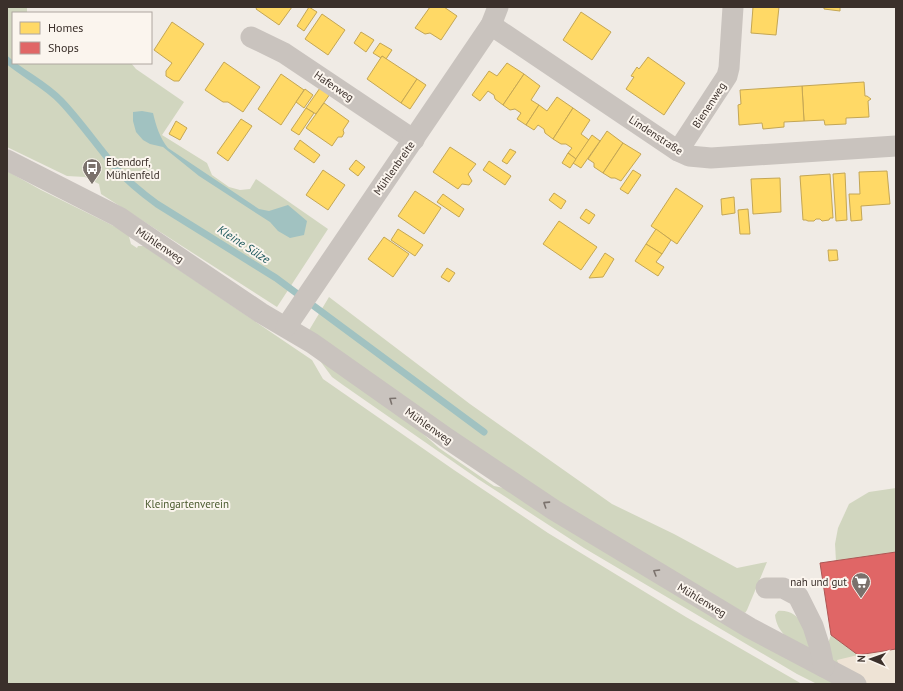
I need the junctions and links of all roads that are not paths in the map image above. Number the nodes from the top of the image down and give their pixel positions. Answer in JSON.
{"nodes":[{"id":1,"x":733,"y":7,"type":"edge"},
{"id":2,"x":495,"y":16,"type":"edge"},
{"id":3,"x":251,"y":37,"type":"dead end"},
{"id":4,"x":414,"y":140,"type":"junction"},
{"id":5,"x":896,"y":146,"type":"edge"},
{"id":6,"x":678,"y":151,"type":"junction"},
{"id":7,"x":7,"y":160,"type":"edge"},
{"id":8,"x":286,"y":327,"type":"junction"},
{"id":9,"x":766,"y":588,"type":"dead end"},
{"id":10,"x":824,"y":667,"type":"junction"},
{"id":11,"x":856,"y":684,"type":"edge"}],
"edges":[{"from":1,"to":6,"type":"street","name":"Bienenweg"},
{"from":2,"to":4,"type":"street","name":"Mühlenbreite"},
{"from":2,"to":6,"type":"street","name":"Lindenstraße"},
{"from":3,"to":4,"type":"street","name":"Haferweg"},
{"from":4,"to":8,"type":"street","name":"Mühlenbreite"},
{"from":5,"to":6,"type":"street","name":"Lindenstraße"},
{"from":7,"to":8,"type":"street","name":"Mühlenweg"},
{"from":10,"to":8,"type":"street","name":"Mühlenweg","one_way":true},
{"from":9,"to":10,"type":"street"},
{"from":10,"to":11,"type":"street","name":"Mühlenweg"}]}
